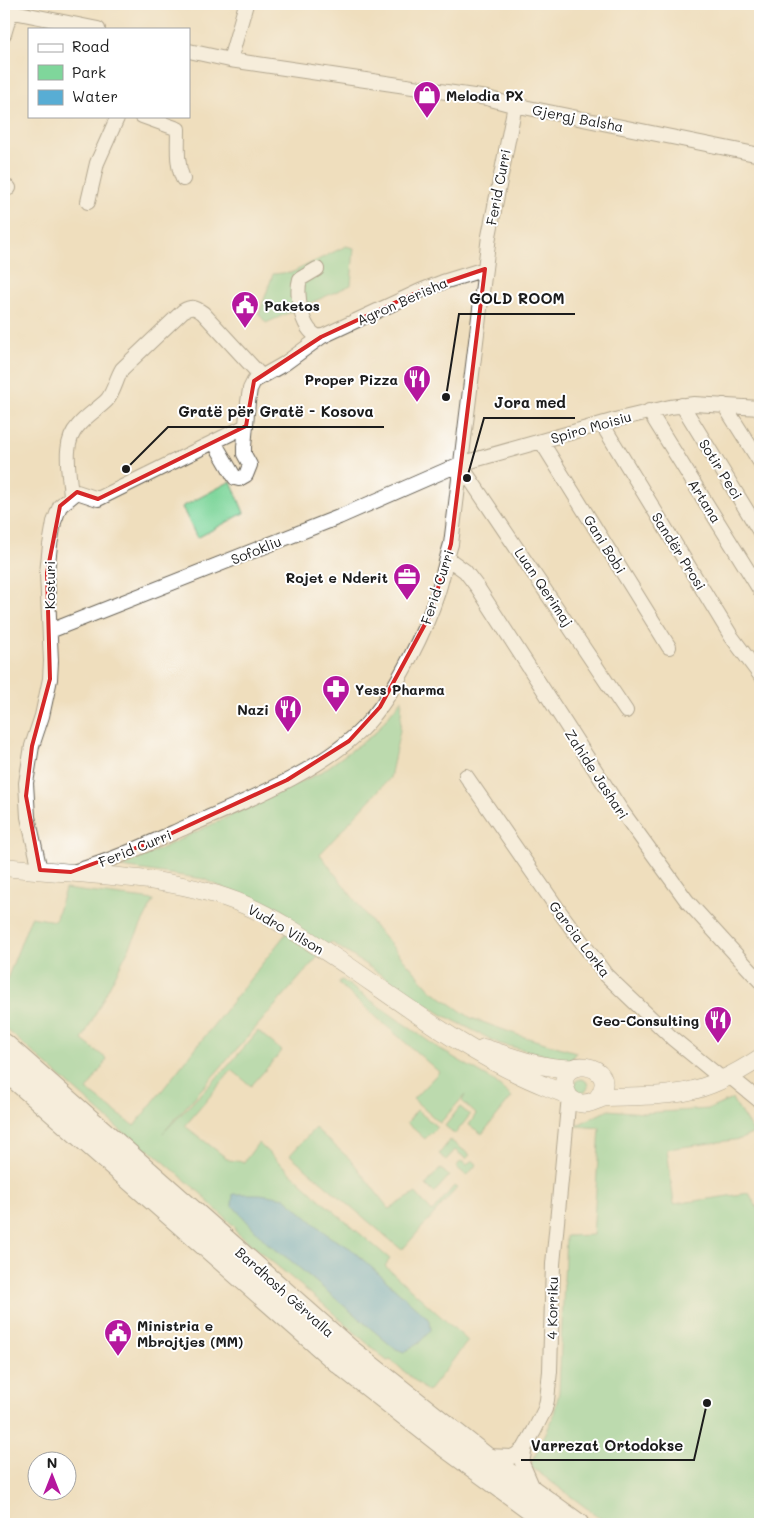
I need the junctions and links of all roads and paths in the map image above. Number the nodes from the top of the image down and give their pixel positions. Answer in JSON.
{"nodes":[{"id":1,"x":246,"y":4,"type":"edge"},
{"id":2,"x":7,"y":10,"type":"edge"},
{"id":3,"x":93,"y":28,"type":"edge"},
{"id":4,"x":4,"y":34,"type":"edge"},
{"id":5,"x":190,"y":51,"type":"edge"},
{"id":6,"x":230,"y":60,"type":"junction"},
{"id":7,"x":514,"y":105,"type":"junction"},
{"id":8,"x":117,"y":118,"type":"edge"},
{"id":9,"x":148,"y":118,"type":"edge"},
{"id":10,"x":760,"y":154,"type":"edge"},
{"id":11,"x":183,"y":179,"type":"dead end"},
{"id":12,"x":88,"y":202,"type":"dead end"},
{"id":13,"x":317,"y":269,"type":"dead end"},
{"id":14,"x":485,"y":269,"type":"junction"},
{"id":15,"x":321,"y":337,"type":"junction"},
{"id":16,"x":261,"y":376,"type":"junction"},
{"id":17,"x":682,"y":405,"type":"junction"},
{"id":18,"x":724,"y":405,"type":"junction"},
{"id":19,"x":760,"y":408,"type":"edge"},
{"id":20,"x":649,"y":412,"type":"junction"},
{"id":21,"x":602,"y":424,"type":"junction"},
{"id":22,"x":246,"y":426,"type":"junction"},
{"id":23,"x":541,"y":441,"type":"junction"},
{"id":24,"x":214,"y":442,"type":"junction"},
{"id":25,"x":760,"y":462,"type":"edge"},
{"id":26,"x":460,"y":464,"type":"junction"},
{"id":27,"x":71,"y":497,"type":"junction"},
{"id":28,"x":760,"y":532,"type":"edge"},
{"id":29,"x":447,"y":558,"type":"junction"},
{"id":30,"x":760,"y":590,"type":"edge"},
{"id":31,"x":50,"y":631,"type":"junction"},
{"id":32,"x":669,"y":647,"type":"dead end"},
{"id":33,"x":760,"y":675,"type":"edge"},
{"id":34,"x":626,"y":711,"type":"dead end"},
{"id":35,"x":466,"y":776,"type":"dead end"},
{"id":36,"x":4,"y":867,"type":"edge"},
{"id":37,"x":40,"y":870,"type":"junction"},
{"id":38,"x":71,"y":872,"type":"junction"},
{"id":39,"x":760,"y":981,"type":"edge"},
{"id":40,"x":455,"y":1038,"type":"junction"},
{"id":41,"x":4,"y":1044,"type":"edge"},
{"id":42,"x":760,"y":1058,"type":"edge"},
{"id":43,"x":574,"y":1068,"type":"junction"},
{"id":44,"x":4,"y":1069,"type":"edge"},
{"id":45,"x":602,"y":1077,"type":"junction"},
{"id":46,"x":725,"y":1077,"type":"junction"},
{"id":47,"x":654,"y":1095,"type":"junction"},
{"id":48,"x":568,"y":1096,"type":"junction"},
{"id":49,"x":592,"y":1101,"type":"junction"},
{"id":50,"x":760,"y":1102,"type":"edge"},
{"id":51,"x":567,"y":1121,"type":"junction"},
{"id":52,"x":525,"y":1447,"type":"junction"},
{"id":53,"x":484,"y":1456,"type":"junction"},
{"id":54,"x":535,"y":1493,"type":"junction"},
{"id":55,"x":551,"y":1524,"type":"edge"},
{"id":56,"x":578,"y":1524,"type":"edge"}],
"edges":[{"from":1,"to":6,"type":"street"},
{"from":2,"to":3,"type":"street"},
{"from":2,"to":4,"type":"street"},
{"from":5,"to":6,"type":"street","name":"Gjergj Balsha"},
{"from":6,"to":7,"type":"street","name":"Gjergj Balsha"},
{"from":7,"to":10,"type":"street","name":"Gjergj Balsha"},
{"from":7,"to":14,"type":"street","name":"Ferid Curri"},
{"from":8,"to":12,"type":"street"},
{"from":9,"to":11,"type":"street"},
{"from":13,"to":15,"type":"street"},
{"from":14,"to":15,"type":"street","name":"Agron Berisha"},
{"from":14,"to":26,"type":"street","name":"Ferid Curri"},
{"from":15,"to":16,"type":"street","name":"Agron Berisha"},
{"from":16,"to":22,"type":"street"},
{"from":16,"to":27,"type":"street"},
{"from":17,"to":18,"type":"street","name":"Spiro Moisiu"},
{"from":17,"to":20,"type":"street","name":"Spiro Moisiu"},
{"from":17,"to":28,"type":"street","name":"Sotir Peci"},
{"from":18,"to":19,"type":"street","name":"Spiro Moisiu"},
{"from":18,"to":25,"type":"street"},
{"from":20,"to":21,"type":"street","name":"Spiro Moisiu"},
{"from":20,"to":30,"type":"street","name":"Artana"},
{"from":21,"to":23,"type":"street","name":"Spiro Moisiu"},
{"from":21,"to":33,"type":"street","name":"Sandër Prosi"},
{"from":22,"to":24,"type":"street"},
{"from":22,"to":24,"type":"street"},
{"from":23,"to":26,"type":"street","name":"Spiro Moisiu"},
{"from":23,"to":32,"type":"street","name":"Gani Bobi"},
{"from":24,"to":27,"type":"street"},
{"from":26,"to":29,"type":"street","name":"Ferid Curri"},
{"from":26,"to":31,"type":"street","name":"Sofokliu"},
{"from":26,"to":34,"type":"street","name":"Luan Qerimaj"},
{"from":27,"to":31,"type":"street","name":"Kosturi"},
{"from":29,"to":38,"type":"street","name":"Ferid Curri"},
{"from":29,"to":39,"type":"street","name":"Zahide Jashari"},
{"from":31,"to":37,"type":"street","name":"Kosturi"},
{"from":35,"to":46,"type":"street","name":"Garcia Lorka"},
{"from":36,"to":37,"type":"main road","name":"Vudro Vilson"},
{"from":37,"to":38,"type":"main road","name":"Vudro Vilson"},
{"from":38,"to":40,"type":"main road","name":"Vudro Vilson"},
{"from":40,"to":43,"type":"main road","name":"Vudro Vilson"},
{"from":40,"to":48,"type":"main road","name":"Vudro Vilson"},
{"from":41,"to":53,"type":"highway","name":"Bardhosh Gërvalla"},
{"from":42,"to":46,"type":"main road"},
{"from":43,"to":45,"type":"main road"},
{"from":43,"to":48,"type":"main road"},
{"from":44,"to":55,"type":"highway","name":"Bardhosh Gërvalla"},
{"from":45,"to":47,"type":"main road"},
{"from":45,"to":49,"type":"main road"},
{"from":46,"to":47,"type":"main road"},
{"from":46,"to":50,"type":"street","name":"Garcia Lorka"},
{"from":47,"to":49,"type":"main road"},
{"from":48,"to":49,"type":"main road"},
{"from":48,"to":51,"type":"street","name":"4 Korriku"},
{"from":49,"to":51,"type":"street"},
{"from":51,"to":52,"type":"street","name":"4 Korriku"},
{"from":52,"to":53,"type":"street"},
{"from":52,"to":54,"type":"street"},
{"from":53,"to":54,"type":"highway","name":"Bardhosh Gërvalla"},
{"from":54,"to":56,"type":"highway","name":"Bardhosh Gërvalla"}]}
